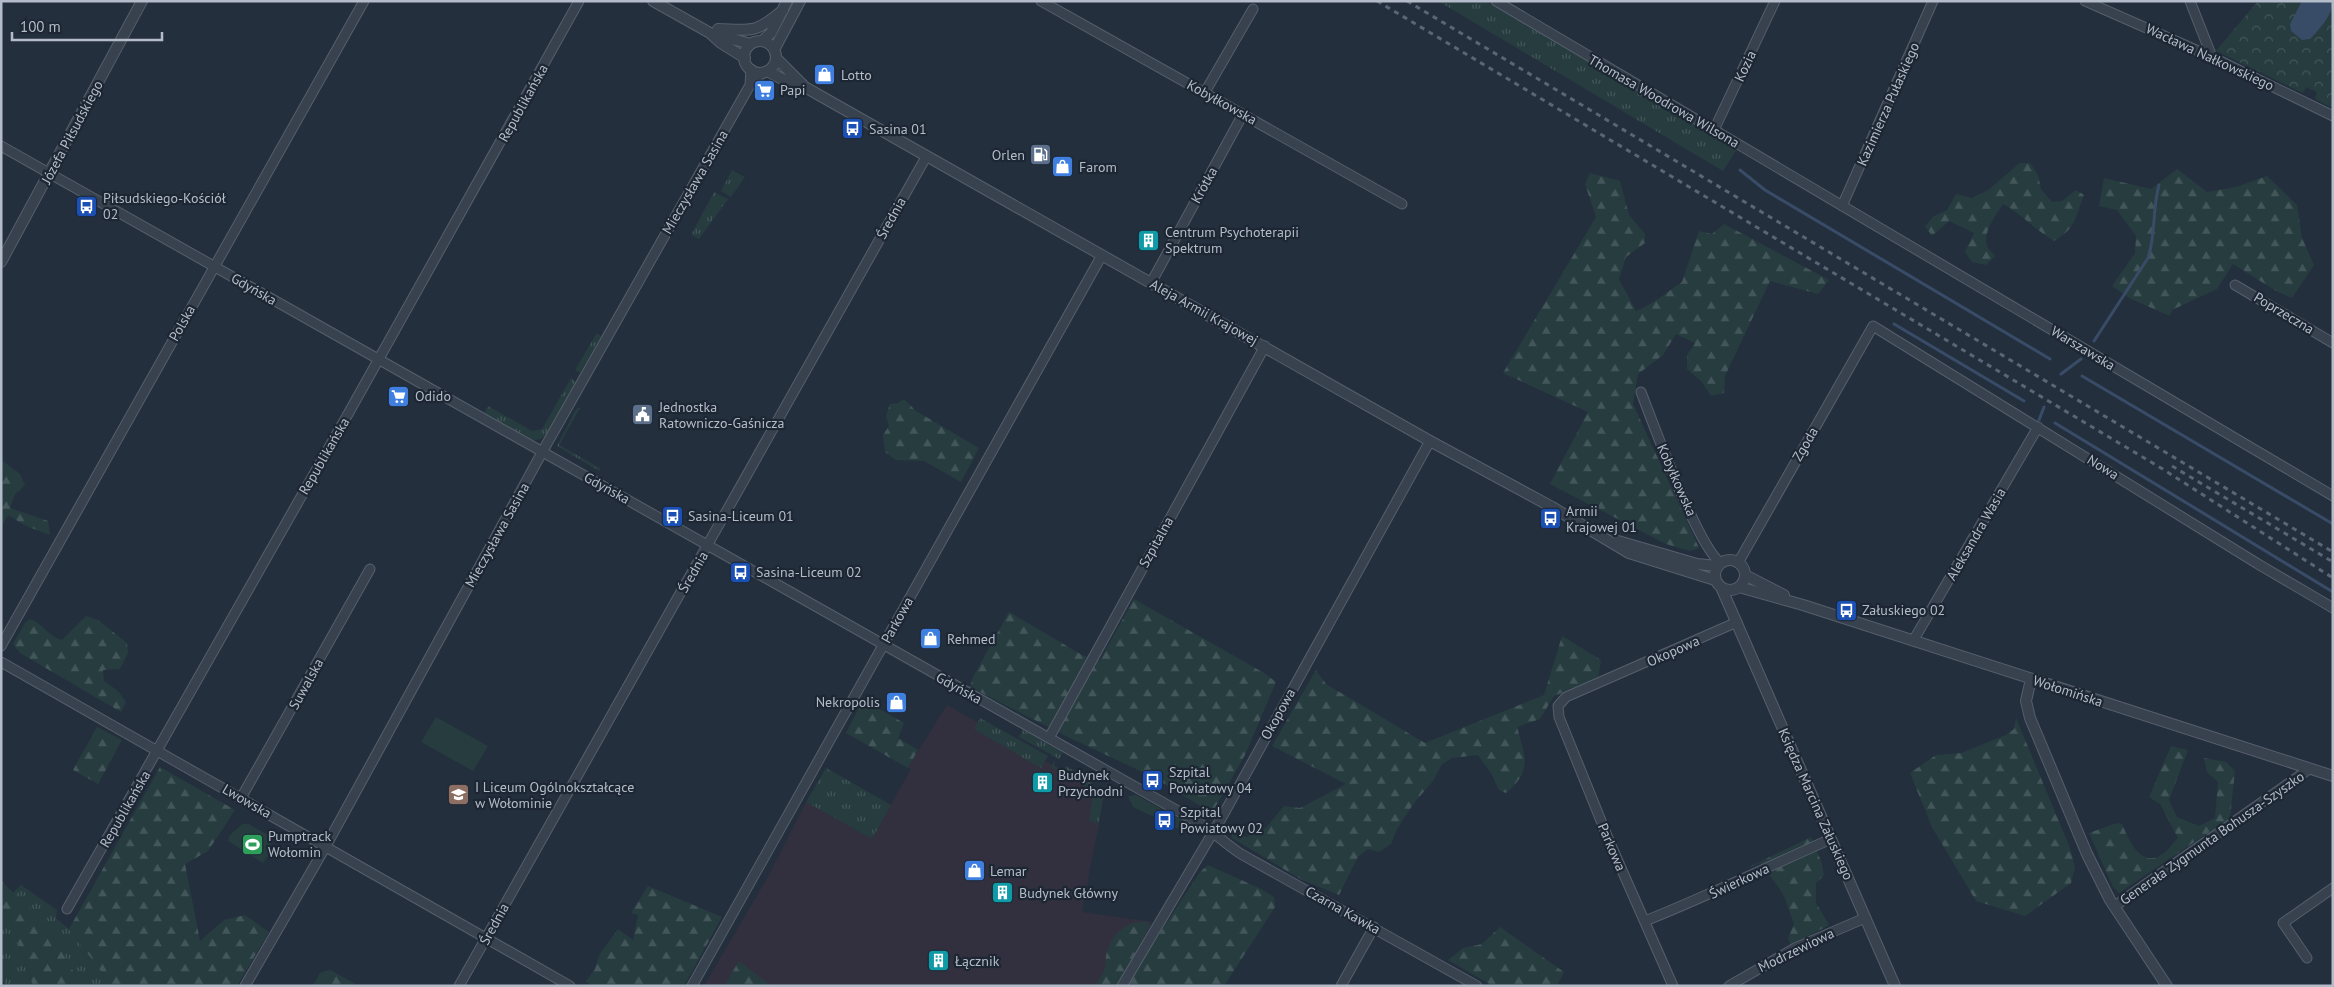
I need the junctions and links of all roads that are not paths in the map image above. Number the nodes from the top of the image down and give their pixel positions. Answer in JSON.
{"nodes":[{"id":1,"x":142,"y":1,"type":"edge"},
{"id":2,"x":364,"y":1,"type":"edge"},
{"id":3,"x":579,"y":1,"type":"edge"},
{"id":4,"x":653,"y":1,"type":"edge"},
{"id":5,"x":800,"y":1,"type":"edge"},
{"id":6,"x":1041,"y":1,"type":"edge"},
{"id":7,"x":1496,"y":1,"type":"edge"},
{"id":8,"x":1775,"y":1,"type":"edge"},
{"id":9,"x":1933,"y":1,"type":"edge"},
{"id":10,"x":2085,"y":1,"type":"edge"},
{"id":11,"x":2190,"y":1,"type":"edge"},
{"id":12,"x":785,"y":6,"type":"edge"},
{"id":13,"x":1253,"y":9,"type":"dead end"},
{"id":14,"x":706,"y":31,"type":"junction"},
{"id":15,"x":762,"y":41,"type":"junction"},
{"id":16,"x":751,"y":44,"type":"junction"},
{"id":17,"x":775,"y":54,"type":"junction"},
{"id":18,"x":2212,"y":57,"type":"junction"},
{"id":19,"x":745,"y":58,"type":"junction"},
{"id":20,"x":751,"y":69,"type":"junction"},
{"id":21,"x":765,"y":71,"type":"junction"},
{"id":22,"x":750,"y":85,"type":"junction"},
{"id":23,"x":803,"y":86,"type":"junction"},
{"id":24,"x":1205,"y":92,"type":"junction"},
{"id":25,"x":1243,"y":114,"type":"junction"},
{"id":26,"x":2333,"y":116,"type":"edge"},
{"id":27,"x":1714,"y":130,"type":"junction"},
{"id":28,"x":1,"y":146,"type":"edge"},
{"id":29,"x":926,"y":156,"type":"junction"},
{"id":30,"x":49,"y":174,"type":"junction"},
{"id":31,"x":1833,"y":201,"type":"joint"},
{"id":32,"x":1402,"y":204,"type":"dead end"},
{"id":33,"x":1842,"y":206,"type":"junction"},
{"id":34,"x":1102,"y":255,"type":"junction"},
{"id":35,"x":1,"y":262,"type":"edge"},
{"id":36,"x":214,"y":266,"type":"junction"},
{"id":37,"x":1151,"y":283,"type":"junction"},
{"id":38,"x":2235,"y":285,"type":"dead end"},
{"id":39,"x":1873,"y":326,"type":"joint"},
{"id":40,"x":2333,"y":342,"type":"edge"},
{"id":41,"x":1265,"y":346,"type":"junction"},
{"id":42,"x":380,"y":360,"type":"junction"},
{"id":43,"x":1641,"y":392,"type":"dead end"},
{"id":44,"x":2038,"y":426,"type":"junction"},
{"id":45,"x":1430,"y":440,"type":"junction"},
{"id":46,"x":542,"y":452,"type":"junction"},
{"id":47,"x":2333,"y":496,"type":"edge"},
{"id":48,"x":1605,"y":537,"type":"junction"},
{"id":49,"x":708,"y":545,"type":"junction"},
{"id":50,"x":1738,"y":563,"type":"junction"},
{"id":51,"x":1719,"y":565,"type":"junction"},
{"id":52,"x":370,"y":569,"type":"dead end"},
{"id":53,"x":1745,"y":575,"type":"junction"},
{"id":54,"x":1718,"y":584,"type":"junction"},
{"id":55,"x":1737,"y":588,"type":"junction"},
{"id":56,"x":1803,"y":605,"type":"junction"},
{"id":57,"x":2333,"y":608,"type":"edge"},
{"id":58,"x":1737,"y":622,"type":"junction"},
{"id":59,"x":1913,"y":641,"type":"junction"},
{"id":60,"x":1,"y":646,"type":"edge"},
{"id":61,"x":883,"y":646,"type":"junction"},
{"id":62,"x":1,"y":662,"type":"edge"},
{"id":63,"x":2031,"y":679,"type":"junction"},
{"id":64,"x":1558,"y":706,"type":"joint"},
{"id":65,"x":1049,"y":738,"type":"junction"},
{"id":66,"x":159,"y":751,"type":"junction"},
{"id":67,"x":2309,"y":769,"type":"junction"},
{"id":68,"x":2333,"y":776,"type":"edge"},
{"id":69,"x":241,"y":798,"type":"junction"},
{"id":70,"x":1213,"y":830,"type":"junction"},
{"id":71,"x":1831,"y":839,"type":"junction"},
{"id":72,"x":326,"y":846,"type":"junction"},
{"id":73,"x":2333,"y":888,"type":"edge"},
{"id":74,"x":2114,"y":906,"type":"junction"},
{"id":75,"x":67,"y":909,"type":"dead end"},
{"id":76,"x":1866,"y":918,"type":"junction"},
{"id":77,"x":1645,"y":921,"type":"junction"},
{"id":78,"x":1374,"y":928,"type":"junction"},
{"id":79,"x":486,"y":938,"type":"junction"},
{"id":80,"x":2307,"y":958,"type":"dead end"},
{"id":81,"x":245,"y":986,"type":"edge"},
{"id":82,"x":459,"y":986,"type":"edge"},
{"id":83,"x":570,"y":986,"type":"edge"},
{"id":84,"x":692,"y":986,"type":"edge"},
{"id":85,"x":1122,"y":986,"type":"edge"},
{"id":86,"x":1341,"y":986,"type":"edge"},
{"id":87,"x":1477,"y":986,"type":"edge"},
{"id":88,"x":1673,"y":986,"type":"edge"},
{"id":89,"x":1729,"y":986,"type":"edge"},
{"id":90,"x":1895,"y":986,"type":"edge"},
{"id":91,"x":2167,"y":986,"type":"edge"}],
"edges":[{"from":1,"to":30,"type":"street","name":"Józefa Piłsudskiego"},
{"from":2,"to":36,"type":"street","name":"Polska"},
{"from":3,"to":42,"type":"street","name":"Republikańska"},
{"from":4,"to":14,"type":"street"},
{"from":5,"to":17,"type":"street"},
{"from":6,"to":24,"type":"street","name":"Kobyłkowska"},
{"from":7,"to":27,"type":"street","name":"Thomasa Woodrowa Wilsona"},
{"from":8,"to":27,"type":"street","name":"Kozia"},
{"from":9,"to":33,"type":"street","name":"Kazimierza Pułaskiego"},
{"from":10,"to":18,"type":"street","name":"Wacława Nałkowskiego"},
{"from":11,"to":18,"type":"street"},
{"from":12,"to":14,"type":"street"},
{"from":12,"to":15,"type":"street"},
{"from":13,"to":24,"type":"street"},
{"from":14,"to":16,"type":"street"},
{"from":14,"to":19,"type":"street"},
{"from":15,"to":16,"type":"street"},
{"from":15,"to":17,"type":"street"},
{"from":16,"to":19,"type":"street"},
{"from":17,"to":21,"type":"street"},
{"from":17,"to":23,"type":"street","name":"Aleja Armii Krajowej"},
{"from":18,"to":26,"type":"street","name":"Wacława Nałkowskiego"},
{"from":19,"to":20,"type":"street"},
{"from":20,"to":21,"type":"street"},
{"from":20,"to":22,"type":"street","name":"Mieczysława Sasina"},
{"from":21,"to":22,"type":"street","name":"Mieczysława Sasina"},
{"from":21,"to":23,"type":"street","name":"Aleja Armii Krajowej"},
{"from":22,"to":46,"type":"street","name":"Mieczysława Sasina"},
{"from":23,"to":29,"type":"street","name":"Aleja Armii Krajowej"},
{"from":24,"to":25,"type":"street","name":"Kobyłkowska"},
{"from":25,"to":32,"type":"street","name":"Kobyłkowska"},
{"from":25,"to":37,"type":"street","name":"Krótka"},
{"from":27,"to":31,"type":"street","name":"Thomasa Woodrowa Wilsona"},
{"from":28,"to":30,"type":"street","name":"Gdyńska"},
{"from":29,"to":34,"type":"street","name":"Aleja Armii Krajowej"},
{"from":29,"to":49,"type":"street","name":"Średnia"},
{"from":30,"to":35,"type":"street","name":"Józefa Piłsudskiego"},
{"from":30,"to":36,"type":"street","name":"Gdyńska"},
{"from":31,"to":33,"type":"street","name":"Warszawska"},
{"from":33,"to":47,"type":"street","name":"Warszawska"},
{"from":34,"to":37,"type":"street","name":"Aleja Armii Krajowej"},
{"from":34,"to":61,"type":"street","name":"Parkowa"},
{"from":36,"to":42,"type":"street","name":"Gdyńska"},
{"from":36,"to":60,"type":"street","name":"Polska"},
{"from":37,"to":41,"type":"street","name":"Aleja Armii Krajowej"},
{"from":38,"to":40,"type":"street","name":"Poprzeczna"},
{"from":39,"to":44,"type":"street","name":"Nowa"},
{"from":39,"to":50,"type":"street","name":"Zgoda"},
{"from":41,"to":45,"type":"street","name":"Aleja Armii Krajowej"},
{"from":41,"to":65,"type":"street","name":"Szpitalna"},
{"from":42,"to":46,"type":"street","name":"Gdyńska"},
{"from":42,"to":66,"type":"street","name":"Republikańska"},
{"from":43,"to":51,"type":"street","name":"Kobyłkowska"},
{"from":44,"to":57,"type":"street","name":"Nowa"},
{"from":44,"to":59,"type":"street","name":"Aleksandra Wasia"},
{"from":45,"to":48,"type":"street","name":"Aleja Armii Krajowej"},
{"from":45,"to":70,"type":"street","name":"Okopowa"},
{"from":46,"to":49,"type":"street","name":"Gdyńska"},
{"from":46,"to":72,"type":"street","name":"Mieczysława Sasina"},
{"from":48,"to":51,"type":"street","name":"Aleja Armii Krajowej"},
{"from":48,"to":54,"type":"street","name":"Aleja Armii Krajowej"},
{"from":49,"to":61,"type":"street","name":"Gdyńska"},
{"from":49,"to":79,"type":"street","name":"Średnia"},
{"from":50,"to":51,"type":"street"},
{"from":50,"to":53,"type":"street"},
{"from":51,"to":54,"type":"street"},
{"from":52,"to":69,"type":"street","name":"Suwalska"},
{"from":53,"to":55,"type":"street"},
{"from":53,"to":56,"type":"street","name":"Wołomińska"},
{"from":54,"to":55,"type":"street"},
{"from":54,"to":58,"type":"street","name":"Księdza Marcina Załuskiego"},
{"from":55,"to":56,"type":"street","name":"Wołomińska"},
{"from":55,"to":58,"type":"street","name":"Księdza Marcina Załuskiego"},
{"from":56,"to":59,"type":"street","name":"Wołomińska"},
{"from":58,"to":64,"type":"street","name":"Okopowa"},
{"from":58,"to":71,"type":"street","name":"Księdza Marcina Załuskiego"},
{"from":59,"to":63,"type":"street","name":"Wołomińska"},
{"from":61,"to":65,"type":"street","name":"Gdyńska"},
{"from":61,"to":84,"type":"street","name":"Parkowa"},
{"from":62,"to":66,"type":"street","name":"Lwowska"},
{"from":63,"to":67,"type":"street","name":"Wołomińska"},
{"from":63,"to":74,"type":"street"},
{"from":64,"to":77,"type":"street","name":"Parkowa"},
{"from":65,"to":70,"type":"street","name":"Gdyńska"},
{"from":66,"to":69,"type":"street","name":"Lwowska"},
{"from":66,"to":75,"type":"street","name":"Republikańska"},
{"from":67,"to":68,"type":"street","name":"Wołomińska"},
{"from":67,"to":74,"type":"street","name":"Generała Zygmunta Bohusza-Szyszko"},
{"from":69,"to":72,"type":"street","name":"Lwowska"},
{"from":70,"to":78,"type":"street","name":"Czarna Kawka"},
{"from":70,"to":85,"type":"street","name":"Okopowa"},
{"from":71,"to":76,"type":"street","name":"Księdza Marcina Załuskiego"},
{"from":71,"to":77,"type":"street","name":"Świerkowa"},
{"from":72,"to":79,"type":"street","name":"Lwowska"},
{"from":72,"to":81,"type":"street","name":"Mieczysława Sasina"},
{"from":73,"to":80,"type":"street"},
{"from":74,"to":91,"type":"street"},
{"from":76,"to":89,"type":"street","name":"Modrzewiowa"},
{"from":76,"to":90,"type":"street","name":"Księdza Marcina Załuskiego"},
{"from":77,"to":88,"type":"street","name":"Parkowa"},
{"from":78,"to":86,"type":"street"},
{"from":78,"to":87,"type":"street","name":"Czarna Kawka"},
{"from":79,"to":82,"type":"street","name":"Średnia"},
{"from":79,"to":83,"type":"street","name":"Lwowska"}]}
